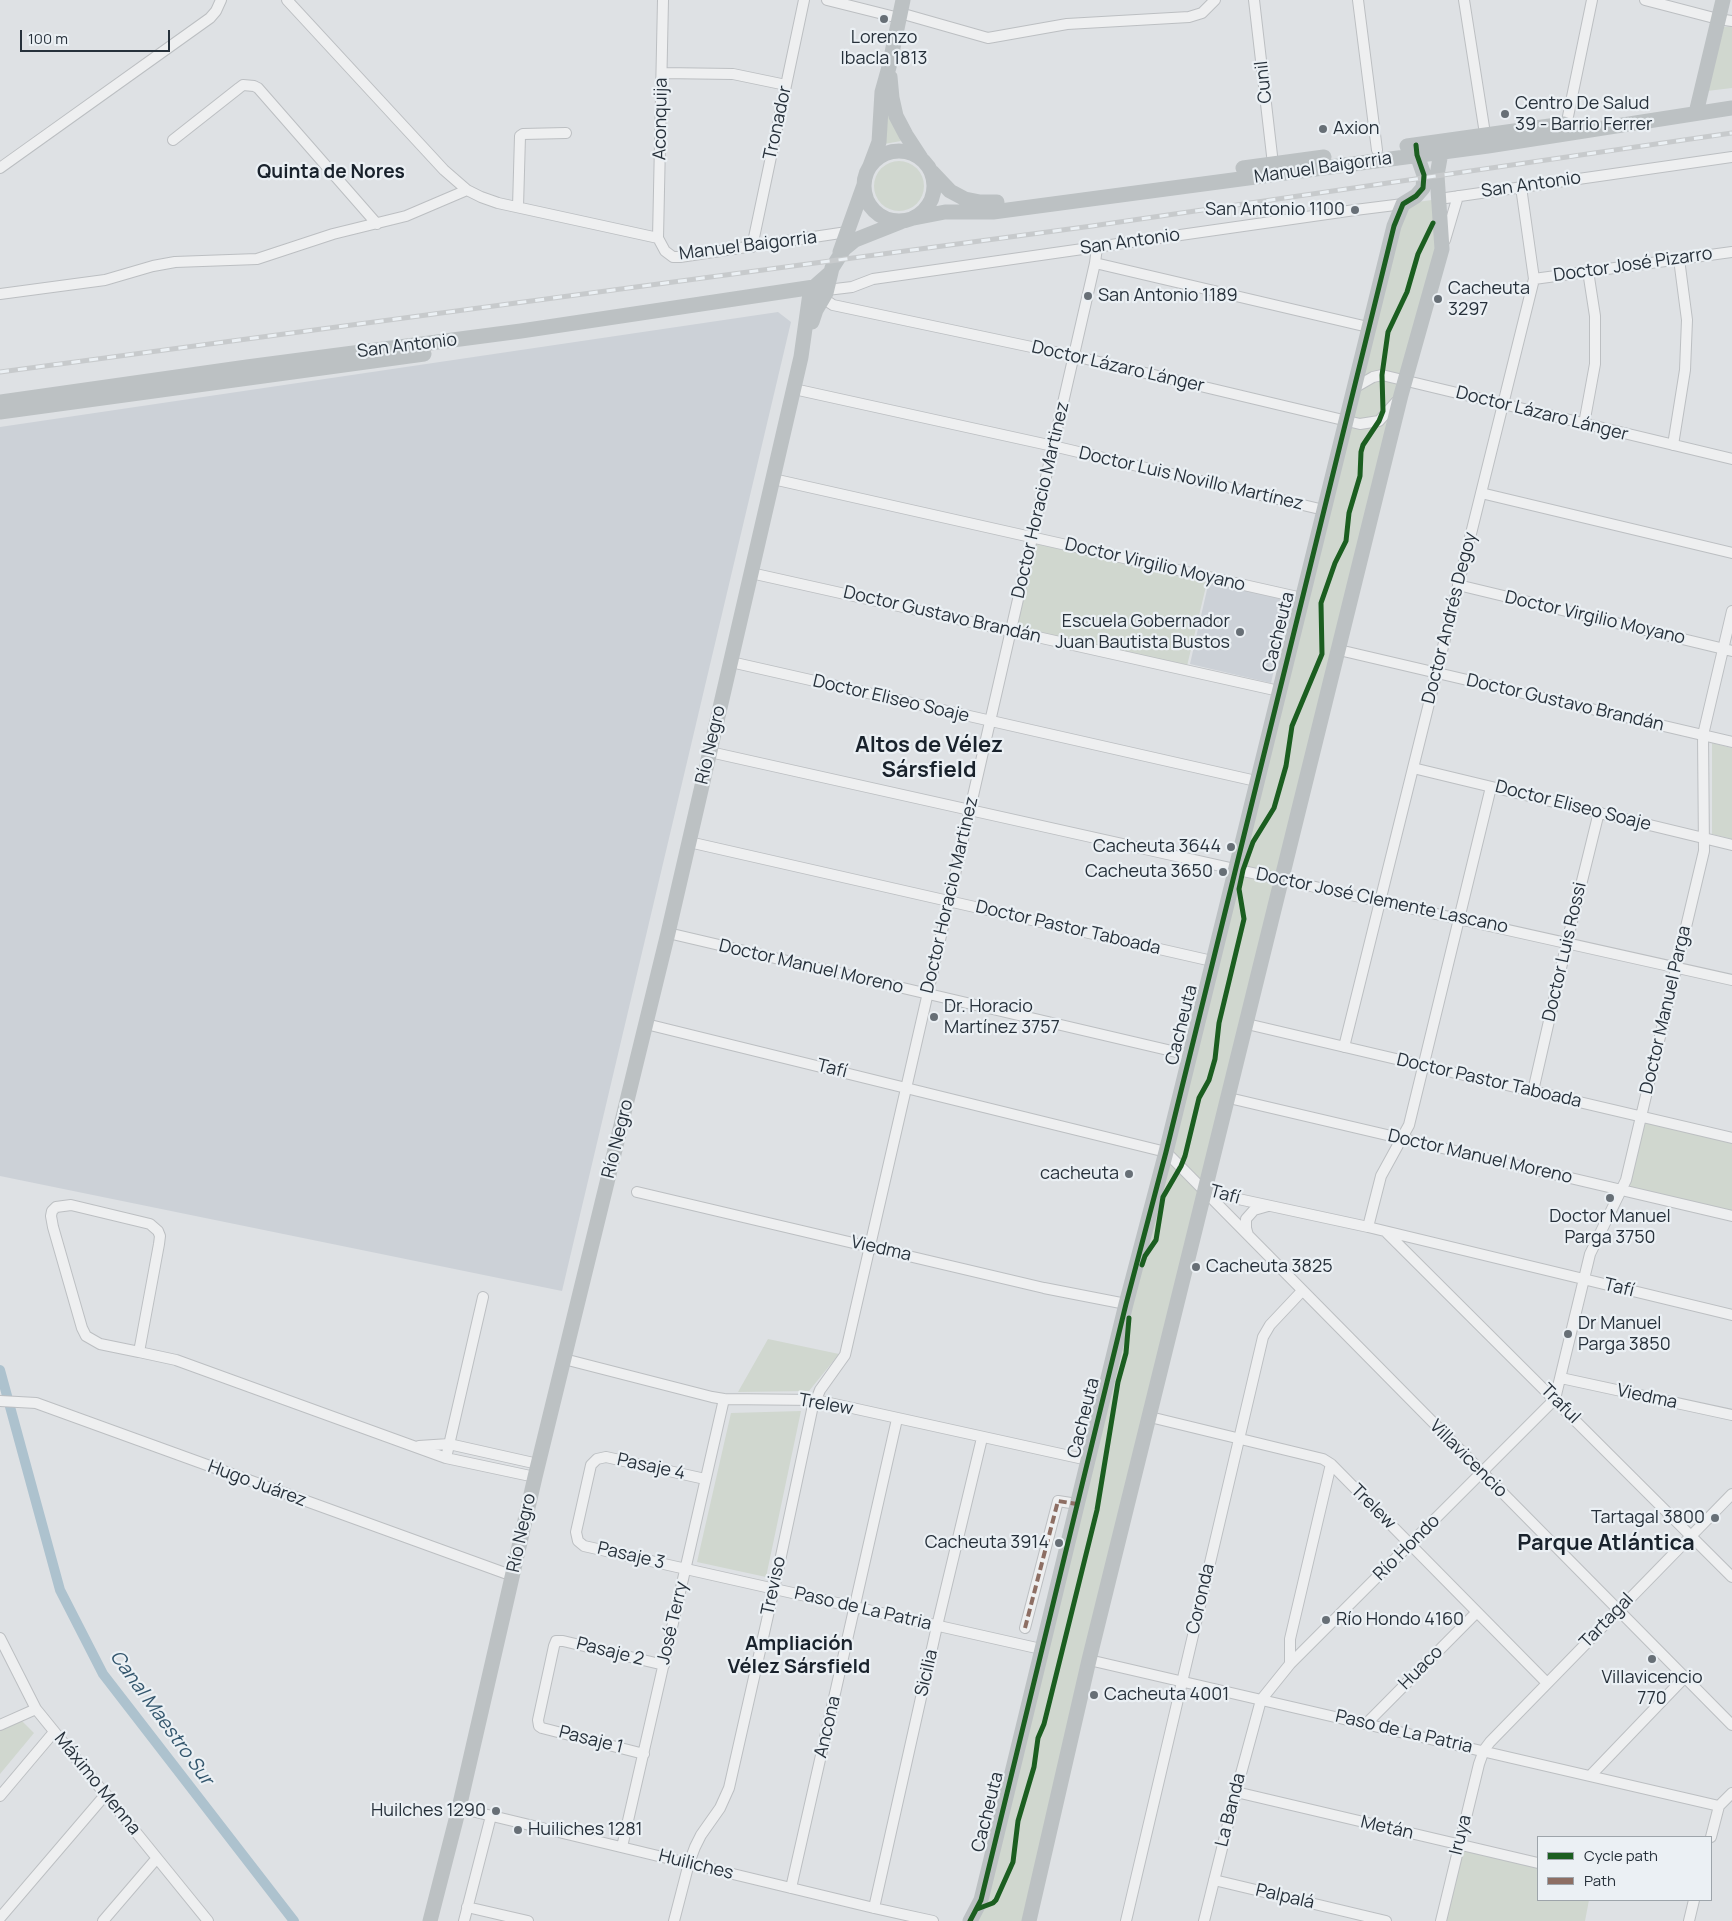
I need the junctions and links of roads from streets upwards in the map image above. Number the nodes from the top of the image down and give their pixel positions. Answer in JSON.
{"nodes":[{"id":1,"x":220,"y":0,"type":"edge"},
{"id":2,"x":287,"y":0,"type":"edge"},
{"id":3,"x":663,"y":0,"type":"edge"},
{"id":4,"x":804,"y":0,"type":"edge"},
{"id":5,"x":827,"y":0,"type":"edge"},
{"id":6,"x":1215,"y":0,"type":"edge"},
{"id":7,"x":1254,"y":0,"type":"edge"},
{"id":8,"x":1358,"y":0,"type":"edge"},
{"id":9,"x":1464,"y":0,"type":"edge"},
{"id":10,"x":1592,"y":0,"type":"edge"},
{"id":11,"x":1645,"y":0,"type":"edge"},
{"id":12,"x":1723,"y":0,"type":"edge"},
{"id":13,"x":901,"y":10,"type":"edge"},
{"id":14,"x":1725,"y":20,"type":"edge"},
{"id":15,"x":890,"y":67,"type":"junction"},
{"id":16,"x":662,"y":73,"type":"junction"},
{"id":17,"x":786,"y":85,"type":"junction"},
{"id":18,"x":1732,"y":100,"type":"edge"},
{"id":19,"x":1732,"y":108,"type":"edge"},
{"id":20,"x":1697,"y":109,"type":"junction"},
{"id":21,"x":1566,"y":129,"type":"junction"},
{"id":22,"x":566,"y":133,"type":"dead end"},
{"id":23,"x":173,"y":140,"type":"dead end"},
{"id":24,"x":1486,"y":140,"type":"junction"},
{"id":25,"x":1442,"y":147,"type":"junction"},
{"id":26,"x":1377,"y":150,"type":"junction"},
{"id":27,"x":1416,"y":150,"type":"junction"},
{"id":28,"x":1732,"y":157,"type":"edge"},
{"id":29,"x":921,"y":158,"type":"junction"},
{"id":30,"x":1273,"y":164,"type":"junction"},
{"id":31,"x":869,"y":167,"type":"junction"},
{"id":32,"x":0,"y":168,"type":"edge"},
{"id":33,"x":932,"y":172,"type":"junction"},
{"id":34,"x":864,"y":185,"type":"junction"},
{"id":35,"x":1522,"y":187,"type":"junction"},
{"id":36,"x":467,"y":190,"type":"junction"},
{"id":37,"x":1458,"y":196,"type":"junction"},
{"id":38,"x":1439,"y":199,"type":"junction"},
{"id":39,"x":1403,"y":204,"type":"junction"},
{"id":40,"x":518,"y":207,"type":"junction"},
{"id":41,"x":909,"y":219,"type":"junction"},
{"id":42,"x":377,"y":224,"type":"junction"},
{"id":43,"x":847,"y":232,"type":"junction"},
{"id":44,"x":658,"y":238,"type":"junction"},
{"id":45,"x":752,"y":247,"type":"junction"},
{"id":46,"x":1097,"y":247,"type":"junction"},
{"id":47,"x":1442,"y":249,"type":"junction"},
{"id":48,"x":1732,"y":252,"type":"edge"},
{"id":49,"x":839,"y":255,"type":"junction"},
{"id":50,"x":1679,"y":259,"type":"junction"},
{"id":51,"x":1095,"y":263,"type":"junction"},
{"id":52,"x":1588,"y":271,"type":"junction"},
{"id":53,"x":1534,"y":279,"type":"junction"},
{"id":54,"x":0,"y":294,"type":"edge"},
{"id":55,"x":819,"y":295,"type":"junction"},
{"id":56,"x":1368,"y":327,"type":"junction"},
{"id":57,"x":1074,"y":356,"type":"junction"},
{"id":58,"x":794,"y":388,"type":"junction"},
{"id":59,"x":1354,"y":388,"type":"junction"},
{"id":60,"x":1403,"y":388,"type":"junction"},
{"id":61,"x":0,"y":402,"type":"edge"},
{"id":62,"x":1503,"y":404,"type":"junction"},
{"id":63,"x":0,"y":412,"type":"edge"},
{"id":64,"x":1346,"y":420,"type":"junction"},
{"id":65,"x":1584,"y":424,"type":"junction"},
{"id":66,"x":1674,"y":445,"type":"junction"},
{"id":67,"x":1053,"y":446,"type":"junction"},
{"id":68,"x":1732,"y":459,"type":"edge"},
{"id":69,"x":773,"y":479,"type":"junction"},
{"id":70,"x":1481,"y":493,"type":"junction"},
{"id":71,"x":1324,"y":510,"type":"junction"},
{"id":72,"x":1032,"y":537,"type":"junction"},
{"id":73,"x":1732,"y":553,"type":"edge"},
{"id":74,"x":751,"y":573,"type":"junction"},
{"id":75,"x":1458,"y":585,"type":"junction"},
{"id":76,"x":1302,"y":598,"type":"junction"},
{"id":77,"x":1732,"y":611,"type":"edge"},
{"id":78,"x":1011,"y":631,"type":"junction"},
{"id":79,"x":1727,"y":649,"type":"edge"},
{"id":80,"x":1339,"y":650,"type":"junction"},
{"id":81,"x":731,"y":662,"type":"junction"},
{"id":82,"x":1437,"y":673,"type":"junction"},
{"id":83,"x":1278,"y":691,"type":"junction"},
{"id":84,"x":990,"y":721,"type":"junction"},
{"id":85,"x":1703,"y":735,"type":"junction"},
{"id":86,"x":1732,"y":742,"type":"edge"},
{"id":87,"x":710,"y":752,"type":"junction"},
{"id":88,"x":1413,"y":768,"type":"junction"},
{"id":89,"x":1256,"y":781,"type":"junction"},
{"id":90,"x":1491,"y":787,"type":"junction"},
{"id":91,"x":970,"y":810,"type":"junction"},
{"id":92,"x":1599,"y":812,"type":"junction"},
{"id":93,"x":1705,"y":838,"type":"junction"},
{"id":94,"x":689,"y":842,"type":"junction"},
{"id":95,"x":1732,"y":845,"type":"edge"},
{"id":96,"x":1235,"y":869,"type":"junction"},
{"id":97,"x":1282,"y":879,"type":"junction"},
{"id":98,"x":1380,"y":900,"type":"junction"},
{"id":99,"x":949,"y":901,"type":"junction"},
{"id":100,"x":1460,"y":918,"type":"junction"},
{"id":101,"x":668,"y":933,"type":"junction"},
{"id":102,"x":1567,"y":942,"type":"junction"},
{"id":103,"x":1212,"y":961,"type":"junction"},
{"id":104,"x":1676,"y":967,"type":"junction"},
{"id":105,"x":1732,"y":980,"type":"edge"},
{"id":106,"x":927,"y":995,"type":"junction"},
{"id":107,"x":646,"y":1024,"type":"junction"},
{"id":108,"x":1247,"y":1024,"type":"junction"},
{"id":109,"x":1344,"y":1047,"type":"junction"},
{"id":110,"x":1189,"y":1056,"type":"junction"},
{"id":111,"x":1424,"y":1066,"type":"junction"},
{"id":112,"x":906,"y":1088,"type":"junction"},
{"id":113,"x":1533,"y":1091,"type":"junction"},
{"id":114,"x":1229,"y":1098,"type":"junction"},
{"id":115,"x":1641,"y":1117,"type":"junction"},
{"id":116,"x":1732,"y":1138,"type":"edge"},
{"id":117,"x":1403,"y":1139,"type":"junction"},
{"id":118,"x":1166,"y":1152,"type":"junction"},
{"id":119,"x":1622,"y":1190,"type":"junction"},
{"id":120,"x":1205,"y":1191,"type":"junction"},
{"id":121,"x":637,"y":1192,"type":"dead end"},
{"id":122,"x":1270,"y":1206,"type":"junction"},
{"id":123,"x":1732,"y":1216,"type":"edge"},
{"id":124,"x":1368,"y":1228,"type":"junction"},
{"id":125,"x":1386,"y":1232,"type":"junction"},
{"id":126,"x":1249,"y":1236,"type":"junction"},
{"id":127,"x":870,"y":1246,"type":"junction"},
{"id":128,"x":863,"y":1279,"type":"joint"},
{"id":129,"x":1583,"y":1279,"type":"junction"},
{"id":130,"x":1302,"y":1291,"type":"junction"},
{"id":131,"x":483,"y":1297,"type":"dead end"},
{"id":132,"x":1126,"y":1304,"type":"junction"},
{"id":133,"x":1732,"y":1315,"type":"edge"},
{"id":134,"x":140,"y":1352,"type":"junction"},
{"id":135,"x":564,"y":1359,"type":"junction"},
{"id":136,"x":1561,"y":1378,"type":"junction"},
{"id":137,"x":724,"y":1399,"type":"junction"},
{"id":138,"x":1555,"y":1399,"type":"junction"},
{"id":139,"x":816,"y":1400,"type":"junction"},
{"id":140,"x":1,"y":1401,"type":"edge"},
{"id":141,"x":1732,"y":1415,"type":"edge"},
{"id":142,"x":1150,"y":1417,"type":"junction"},
{"id":143,"x":898,"y":1419,"type":"junction"},
{"id":144,"x":982,"y":1438,"type":"junction"},
{"id":145,"x":1239,"y":1438,"type":"junction"},
{"id":146,"x":449,"y":1444,"type":"junction"},
{"id":147,"x":416,"y":1446,"type":"junction"},
{"id":148,"x":446,"y":1458,"type":"junction"},
{"id":149,"x":1088,"y":1460,"type":"junction"},
{"id":150,"x":1331,"y":1464,"type":"junction"},
{"id":151,"x":537,"y":1470,"type":"junction"},
{"id":152,"x":1482,"y":1473,"type":"junction"},
{"id":153,"x":705,"y":1479,"type":"junction"},
{"id":154,"x":1732,"y":1494,"type":"edge"},
{"id":155,"x":1077,"y":1504,"type":"junction"},
{"id":156,"x":1691,"y":1536,"type":"junction"},
{"id":157,"x":578,"y":1541,"type":"joint"},
{"id":158,"x":1411,"y":1545,"type":"junction"},
{"id":159,"x":686,"y":1569,"type":"junction"},
{"id":160,"x":513,"y":1576,"type":"junction"},
{"id":161,"x":1732,"y":1577,"type":"edge"},
{"id":162,"x":774,"y":1589,"type":"junction"},
{"id":163,"x":856,"y":1607,"type":"junction"},
{"id":164,"x":1618,"y":1610,"type":"junction"},
{"id":165,"x":1476,"y":1612,"type":"junction"},
{"id":166,"x":937,"y":1626,"type":"junction"},
{"id":167,"x":1025,"y":1628,"type":"dead end"},
{"id":168,"x":0,"y":1639,"type":"edge"},
{"id":169,"x":1041,"y":1649,"type":"junction"},
{"id":170,"x":1089,"y":1660,"type":"junction"},
{"id":171,"x":1290,"y":1664,"type":"junction"},
{"id":172,"x":664,"y":1665,"type":"junction"},
{"id":173,"x":1685,"y":1678,"type":"junction"},
{"id":174,"x":1182,"y":1682,"type":"junction"},
{"id":175,"x":1547,"y":1683,"type":"junction"},
{"id":176,"x":1261,"y":1700,"type":"junction"},
{"id":177,"x":36,"y":1709,"type":"junction"},
{"id":178,"x":1366,"y":1724,"type":"junction"},
{"id":179,"x":0,"y":1725,"type":"edge"},
{"id":180,"x":1732,"y":1725,"type":"edge"},
{"id":181,"x":539,"y":1726,"type":"joint"},
{"id":182,"x":54,"y":1732,"type":"junction"},
{"id":183,"x":1484,"y":1750,"type":"junction"},
{"id":184,"x":644,"y":1754,"type":"junction"},
{"id":185,"x":1590,"y":1776,"type":"junction"},
{"id":186,"x":1236,"y":1792,"type":"junction"},
{"id":187,"x":1732,"y":1793,"type":"edge"},
{"id":188,"x":106,"y":1794,"type":"junction"},
{"id":189,"x":0,"y":1796,"type":"edge"},
{"id":190,"x":1719,"y":1806,"type":"junction"},
{"id":191,"x":459,"y":1808,"type":"junction"},
{"id":192,"x":491,"y":1816,"type":"junction"},
{"id":193,"x":1711,"y":1836,"type":"edge"},
{"id":194,"x":1459,"y":1845,"type":"junction"},
{"id":195,"x":622,"y":1847,"type":"junction"},
{"id":196,"x":157,"y":1858,"type":"junction"},
{"id":197,"x":1537,"y":1863,"type":"edge"},
{"id":198,"x":689,"y":1864,"type":"junction"},
{"id":199,"x":1214,"y":1880,"type":"junction"},
{"id":200,"x":791,"y":1888,"type":"junction"},
{"id":201,"x":1693,"y":1901,"type":"edge"},
{"id":202,"x":467,"y":1907,"type":"junction"},
{"id":203,"x":874,"y":1908,"type":"junction"},
{"id":204,"x":0,"y":1918,"type":"edge"},
{"id":205,"x":103,"y":1921,"type":"edge"},
{"id":206,"x":208,"y":1921,"type":"edge"},
{"id":207,"x":430,"y":1921,"type":"edge"},
{"id":208,"x":464,"y":1921,"type":"edge"},
{"id":209,"x":528,"y":1921,"type":"edge"},
{"id":210,"x":674,"y":1921,"type":"edge"},
{"id":211,"x":933,"y":1921,"type":"edge"},
{"id":212,"x":970,"y":1921,"type":"edge"},
{"id":213,"x":1029,"y":1921,"type":"edge"},
{"id":214,"x":1126,"y":1921,"type":"edge"},
{"id":215,"x":1204,"y":1921,"type":"edge"},
{"id":216,"x":1386,"y":1921,"type":"edge"},
{"id":217,"x":1441,"y":1921,"type":"edge"},
{"id":218,"x":1689,"y":1921,"type":"edge"}],
"edges":[{"from":1,"to":32,"type":"street"},
{"from":2,"to":36,"type":"street"},
{"from":3,"to":16,"type":"street","name":"Aconquija"},
{"from":4,"to":17,"type":"street","name":"Tronador"},
{"from":5,"to":13,"type":"street"},
{"from":6,"to":13,"type":"street"},
{"from":7,"to":30,"type":"street","name":"Cunil"},
{"from":8,"to":26,"type":"street"},
{"from":9,"to":24,"type":"street"},
{"from":10,"to":21,"type":"street"},
{"from":11,"to":14,"type":"street"},
{"from":12,"to":14,"type":"street"},
{"from":13,"to":15,"type":"street"},
{"from":14,"to":20,"type":"street"},
{"from":15,"to":29,"type":"street"},
{"from":15,"to":31,"type":"street"},
{"from":16,"to":17,"type":"street"},
{"from":16,"to":44,"type":"street","name":"Aconquija"},
{"from":17,"to":45,"type":"street","name":"Tronador"},
{"from":18,"to":20,"type":"street","name":"Manuel Baigorria"},
{"from":19,"to":20,"type":"street","name":"Manuel Baigorria"},
{"from":20,"to":21,"type":"street","name":"Manuel Baigorria"},
{"from":21,"to":24,"type":"street","name":"Manuel Baigorria"},
{"from":22,"to":40,"type":"street"},
{"from":23,"to":42,"type":"street"},
{"from":24,"to":25,"type":"street","name":"Manuel Baigorria"},
{"from":25,"to":27,"type":"street","name":"Manuel Baigorria"},
{"from":25,"to":38,"type":"street"},
{"from":26,"to":27,"type":"street","name":"Manuel Baigorria"},
{"from":26,"to":30,"type":"street","name":"Manuel Baigorria"},
{"from":27,"to":39,"type":"street","name":"Cacheuta"},
{"from":27,"to":41,"type":"street","name":"Manuel Baigorria"},
{"from":28,"to":35,"type":"street","name":"San Antonio"},
{"from":29,"to":31,"type":"street"},
{"from":29,"to":33,"type":"street"},
{"from":30,"to":33,"type":"street","name":"Manuel Baigorria"},
{"from":31,"to":34,"type":"street"},
{"from":33,"to":41,"type":"street"},
{"from":34,"to":41,"type":"street"},
{"from":34,"to":43,"type":"street","name":"Río Negro"},
{"from":35,"to":37,"type":"street","name":"San Antonio"},
{"from":35,"to":53,"type":"street","name":"Doctor Andrés Degoy"},
{"from":36,"to":40,"type":"street"},
{"from":36,"to":42,"type":"street"},
{"from":37,"to":38,"type":"street","name":"San Antonio"},
{"from":37,"to":47,"type":"street"},
{"from":38,"to":39,"type":"street","name":"San Antonio"},
{"from":38,"to":47,"type":"street"},
{"from":39,"to":46,"type":"street","name":"San Antonio"},
{"from":39,"to":56,"type":"street","name":"Cacheuta"},
{"from":40,"to":44,"type":"street"},
{"from":41,"to":49,"type":"street","name":"Río Negro"},
{"from":42,"to":54,"type":"street"},
{"from":43,"to":45,"type":"street","name":"Manuel Baigorria"},
{"from":43,"to":49,"type":"street","name":"Río Negro"},
{"from":44,"to":45,"type":"street","name":"Manuel Baigorria"},
{"from":46,"to":51,"type":"street","name":"Doctor Horacio Martinez"},
{"from":46,"to":55,"type":"street","name":"San Antonio"},
{"from":47,"to":60,"type":"street"},
{"from":48,"to":50,"type":"street","name":"Doctor José Pizarro"},
{"from":49,"to":55,"type":"street","name":"Río Negro"},
{"from":50,"to":52,"type":"street","name":"Doctor José Pizarro"},
{"from":50,"to":66,"type":"street"},
{"from":51,"to":56,"type":"street"},
{"from":51,"to":57,"type":"street","name":"Doctor Horacio Martinez"},
{"from":52,"to":53,"type":"street","name":"Doctor José Pizarro"},
{"from":52,"to":65,"type":"street"},
{"from":53,"to":62,"type":"street","name":"Doctor Andrés Degoy"},
{"from":55,"to":57,"type":"street","name":"Doctor Lázaro Lánger"},
{"from":55,"to":58,"type":"street","name":"Río Negro"},
{"from":55,"to":61,"type":"street","name":"San Antonio"},
{"from":55,"to":63,"type":"street","name":"San Antonio"},
{"from":56,"to":59,"type":"street","name":"Cacheuta"},
{"from":57,"to":64,"type":"street","name":"Doctor Lázaro Lánger"},
{"from":57,"to":67,"type":"street","name":"Doctor Horacio Martinez"},
{"from":58,"to":67,"type":"street","name":"Doctor Luis Novillo Martínez"},
{"from":58,"to":69,"type":"street","name":"Río Negro"},
{"from":59,"to":60,"type":"street","name":"Doctor Lázaro Lánger"},
{"from":59,"to":64,"type":"street","name":"Cacheuta"},
{"from":60,"to":62,"type":"street","name":"Doctor Lázaro Lánger"},
{"from":60,"to":64,"type":"street","name":"Doctor Lázaro Lánger"},
{"from":60,"to":80,"type":"street"},
{"from":62,"to":65,"type":"street","name":"Doctor Lázaro Lánger"},
{"from":62,"to":70,"type":"street","name":"Doctor Andrés Degoy"},
{"from":64,"to":71,"type":"street","name":"Cacheuta"},
{"from":65,"to":66,"type":"street","name":"Doctor Lázaro Lánger"},
{"from":66,"to":68,"type":"street","name":"Doctor Lázaro Lánger"},
{"from":67,"to":71,"type":"street","name":"Doctor Luis Novillo Martínez"},
{"from":67,"to":72,"type":"street","name":"Doctor Horacio Martinez"},
{"from":69,"to":72,"type":"street","name":"Doctor Virgilio Moyano"},
{"from":69,"to":74,"type":"street","name":"Río Negro"},
{"from":70,"to":73,"type":"street"},
{"from":70,"to":75,"type":"street","name":"Doctor Andrés Degoy"},
{"from":71,"to":76,"type":"street","name":"Cacheuta"},
{"from":72,"to":76,"type":"street","name":"Doctor Virgilio Moyano"},
{"from":72,"to":78,"type":"street","name":"Doctor Horacio Martinez"},
{"from":74,"to":78,"type":"street","name":"Doctor Gustavo Brandán"},
{"from":74,"to":81,"type":"street","name":"Río Negro"},
{"from":75,"to":79,"type":"street","name":"Doctor Virgilio Moyano"},
{"from":75,"to":82,"type":"street","name":"Doctor Andrés Degoy"},
{"from":76,"to":83,"type":"street","name":"Cacheuta"},
{"from":77,"to":79,"type":"street","name":"Doctor Manuel Parga"},
{"from":78,"to":83,"type":"street","name":"Doctor Gustavo Brandán"},
{"from":78,"to":84,"type":"street","name":"Doctor Horacio Martinez"},
{"from":79,"to":85,"type":"street","name":"Doctor Manuel Parga"},
{"from":80,"to":82,"type":"street","name":"Doctor Gustavo Brandán"},
{"from":80,"to":97,"type":"street"},
{"from":81,"to":84,"type":"street","name":"Doctor Eliseo Soaje"},
{"from":81,"to":87,"type":"street","name":"Río Negro"},
{"from":82,"to":85,"type":"street","name":"Doctor Gustavo Brandán"},
{"from":82,"to":88,"type":"street","name":"Doctor Andrés Degoy"},
{"from":83,"to":89,"type":"street","name":"Cacheuta"},
{"from":84,"to":89,"type":"street","name":"Doctor Eliseo Soaje"},
{"from":84,"to":91,"type":"street","name":"Doctor Horacio Martinez"},
{"from":85,"to":86,"type":"street","name":"Doctor Gustavo Brandán"},
{"from":85,"to":93,"type":"street","name":"Doctor Manuel Parga"},
{"from":87,"to":91,"type":"street","name":"Doctor José Clemente Lascano"},
{"from":87,"to":94,"type":"street","name":"Río Negro"},
{"from":88,"to":90,"type":"street","name":"Doctor Eliseo Soaje"},
{"from":88,"to":98,"type":"street","name":"Doctor Andrés Degoy"},
{"from":89,"to":96,"type":"street","name":"Cacheuta"},
{"from":90,"to":92,"type":"street","name":"Doctor Eliseo Soaje"},
{"from":90,"to":100,"type":"street"},
{"from":91,"to":96,"type":"street","name":"Doctor José Clemente Lascano"},
{"from":91,"to":99,"type":"street","name":"Doctor Horacio Martinez"},
{"from":92,"to":93,"type":"street","name":"Doctor Eliseo Soaje"},
{"from":92,"to":102,"type":"street","name":"Doctor Luis Rossi"},
{"from":93,"to":95,"type":"street","name":"Doctor Eliseo Soaje"},
{"from":93,"to":104,"type":"street","name":"Doctor Manuel Parga"},
{"from":94,"to":99,"type":"street","name":"Doctor Pastor Taboada"},
{"from":94,"to":101,"type":"street","name":"Río Negro"},
{"from":96,"to":97,"type":"street","name":"Doctor José Clemente Lascano"},
{"from":96,"to":103,"type":"street","name":"Cacheuta"},
{"from":97,"to":98,"type":"street","name":"Doctor José Clemente Lascano"},
{"from":97,"to":108,"type":"street"},
{"from":98,"to":100,"type":"street","name":"Doctor José Clemente Lascano"},
{"from":98,"to":109,"type":"street","name":"Doctor Andrés Degoy"},
{"from":99,"to":103,"type":"street","name":"Doctor Pastor Taboada"},
{"from":99,"to":106,"type":"street","name":"Doctor Horacio Martinez"},
{"from":100,"to":102,"type":"street","name":"Doctor José Clemente Lascano"},
{"from":100,"to":111,"type":"street"},
{"from":101,"to":106,"type":"street","name":"Doctor Manuel Moreno"},
{"from":101,"to":107,"type":"street","name":"Río Negro"},
{"from":102,"to":104,"type":"street","name":"Doctor José Clemente Lascano"},
{"from":102,"to":113,"type":"street","name":"Doctor Luis Rossi"},
{"from":103,"to":110,"type":"street","name":"Cacheuta"},
{"from":104,"to":105,"type":"street","name":"Doctor José Clemente Lascano"},
{"from":104,"to":115,"type":"street","name":"Doctor Manuel Parga"},
{"from":106,"to":110,"type":"street","name":"Doctor Manuel Moreno"},
{"from":106,"to":112,"type":"street","name":"Doctor Horacio Martinez"},
{"from":107,"to":112,"type":"street","name":"Tafí"},
{"from":107,"to":135,"type":"street","name":"Río Negro"},
{"from":108,"to":109,"type":"street","name":"Doctor Pastor Taboada"},
{"from":108,"to":114,"type":"street"},
{"from":109,"to":111,"type":"street","name":"Doctor Pastor Taboada"},
{"from":110,"to":118,"type":"street","name":"Cacheuta"},
{"from":111,"to":113,"type":"street","name":"Doctor Pastor Taboada"},
{"from":111,"to":117,"type":"street"},
{"from":112,"to":118,"type":"street","name":"Tafí"},
{"from":112,"to":127,"type":"street","name":"Doctor Horacio Martinez"},
{"from":113,"to":115,"type":"street","name":"Doctor Pastor Taboada"},
{"from":114,"to":117,"type":"street","name":"Doctor Manuel Moreno"},
{"from":114,"to":120,"type":"street"},
{"from":115,"to":116,"type":"street","name":"Doctor Pastor Taboada"},
{"from":115,"to":119,"type":"street","name":"Doctor Manuel Parga"},
{"from":117,"to":119,"type":"street","name":"Doctor Manuel Moreno"},
{"from":117,"to":124,"type":"street"},
{"from":118,"to":120,"type":"street","name":"Tafí"},
{"from":118,"to":132,"type":"street","name":"Cacheuta"},
{"from":119,"to":123,"type":"street","name":"Doctor Manuel Moreno"},
{"from":119,"to":129,"type":"street","name":"Doctor Manuel Parga"},
{"from":120,"to":122,"type":"street","name":"Tafí"},
{"from":120,"to":126,"type":"street","name":"Villavicencio"},
{"from":120,"to":142,"type":"street"},
{"from":121,"to":127,"type":"street","name":"Viedma"},
{"from":122,"to":124,"type":"street","name":"Tafí"},
{"from":122,"to":126,"type":"street"},
{"from":124,"to":125,"type":"street","name":"Tafí"},
{"from":125,"to":129,"type":"street","name":"Tafí"},
{"from":125,"to":138,"type":"street","name":"Traful"},
{"from":126,"to":130,"type":"street","name":"Villavicencio"},
{"from":127,"to":128,"type":"street","name":"Doctor Horacio Martinez"},
{"from":127,"to":132,"type":"street","name":"Viedma"},
{"from":128,"to":139,"type":"street","name":"Treviso"},
{"from":129,"to":133,"type":"street","name":"Tafí"},
{"from":129,"to":136,"type":"street","name":"Doctor Manuel Parga"},
{"from":130,"to":145,"type":"street","name":"Coronda"},
{"from":130,"to":152,"type":"street","name":"Villavicencio"},
{"from":131,"to":146,"type":"street"},
{"from":132,"to":149,"type":"street","name":"Cacheuta"},
{"from":134,"to":134,"type":"street"},
{"from":134,"to":147,"type":"street"},
{"from":135,"to":137,"type":"street","name":"Trelew"},
{"from":135,"to":151,"type":"street","name":"Río Negro"},
{"from":136,"to":138,"type":"street","name":"Doctor Manuel Parga"},
{"from":136,"to":141,"type":"street","name":"Viedma"},
{"from":137,"to":139,"type":"street","name":"Trelew"},
{"from":137,"to":153,"type":"street","name":"José Terry"},
{"from":138,"to":152,"type":"street","name":"Río Hondo"},
{"from":138,"to":156,"type":"street","name":"Traful"},
{"from":139,"to":143,"type":"street","name":"Trelew"},
{"from":139,"to":162,"type":"street","name":"Treviso"},
{"from":140,"to":160,"type":"street","name":"Hugo Juárez"},
{"from":142,"to":145,"type":"street","name":"Trelew"},
{"from":142,"to":170,"type":"street"},
{"from":143,"to":144,"type":"street","name":"Trelew"},
{"from":143,"to":163,"type":"street","name":"Ancona"},
{"from":144,"to":149,"type":"street","name":"Trelew"},
{"from":144,"to":166,"type":"street","name":"Sicilia"},
{"from":145,"to":150,"type":"street","name":"Trelew"},
{"from":145,"to":174,"type":"street","name":"Coronda"},
{"from":146,"to":147,"type":"street"},
{"from":146,"to":148,"type":"street"},
{"from":146,"to":151,"type":"street"},
{"from":147,"to":148,"type":"street"},
{"from":148,"to":151,"type":"street"},
{"from":149,"to":155,"type":"street","name":"Cacheuta"},
{"from":150,"to":158,"type":"street","name":"Trelew"},
{"from":150,"to":171,"type":"street"},
{"from":151,"to":160,"type":"street","name":"Río Negro"},
{"from":152,"to":158,"type":"street","name":"Río Hondo"},
{"from":152,"to":164,"type":"street","name":"Villavicencio"},
{"from":153,"to":157,"type":"street","name":"Pasaje 4"},
{"from":153,"to":159,"type":"street","name":"José Terry"},
{"from":154,"to":156,"type":"street","name":"Tartagal"},
{"from":155,"to":167,"type":"street"},
{"from":155,"to":169,"type":"street","name":"Cacheuta"},
{"from":156,"to":161,"type":"street","name":"Traful"},
{"from":156,"to":164,"type":"street","name":"Tartagal"},
{"from":157,"to":159,"type":"street","name":"Pasaje 3"},
{"from":158,"to":165,"type":"street","name":"Trelew"},
{"from":158,"to":171,"type":"street","name":"Río Hondo"},
{"from":159,"to":162,"type":"street","name":"Paso de La Patria"},
{"from":159,"to":172,"type":"street","name":"José Terry"},
{"from":160,"to":191,"type":"street","name":"Río Negro"},
{"from":162,"to":163,"type":"street","name":"Paso de La Patria"},
{"from":162,"to":198,"type":"street","name":"Treviso"},
{"from":163,"to":166,"type":"street","name":"Paso de La Patria"},
{"from":163,"to":200,"type":"street","name":"Ancona"},
{"from":164,"to":173,"type":"street","name":"Villavicencio"},
{"from":164,"to":175,"type":"street","name":"Tartagal"},
{"from":165,"to":175,"type":"street","name":"Trelew"},
{"from":165,"to":178,"type":"street","name":"Huaco"},
{"from":166,"to":169,"type":"street","name":"Paso de La Patria"},
{"from":166,"to":203,"type":"street","name":"Sicilia"},
{"from":168,"to":177,"type":"street","name":"Máximo Menna"},
{"from":169,"to":212,"type":"street","name":"Cacheuta"},
{"from":170,"to":174,"type":"street","name":"Paso de La Patria"},
{"from":170,"to":213,"type":"street"},
{"from":171,"to":176,"type":"street","name":"Río Hondo"},
{"from":172,"to":181,"type":"street","name":"Pasaje 2"},
{"from":172,"to":184,"type":"street","name":"José Terry"},
{"from":173,"to":180,"type":"street","name":"Villavicencio"},
{"from":173,"to":185,"type":"street"},
{"from":174,"to":176,"type":"street","name":"Paso de La Patria"},
{"from":174,"to":214,"type":"street","name":"Coronda"},
{"from":175,"to":183,"type":"street","name":"Tartagal"},
{"from":176,"to":178,"type":"street","name":"Paso de La Patria"},
{"from":176,"to":186,"type":"street","name":"La Banda"},
{"from":177,"to":179,"type":"street"},
{"from":177,"to":182,"type":"street","name":"Máximo Menna"},
{"from":178,"to":183,"type":"street","name":"Paso de La Patria"},
{"from":181,"to":184,"type":"street","name":"Pasaje 1"},
{"from":182,"to":188,"type":"street","name":"Máximo Menna"},
{"from":182,"to":189,"type":"street"},
{"from":183,"to":185,"type":"street","name":"Paso de La Patria"},
{"from":183,"to":194,"type":"street","name":"Iruya"},
{"from":184,"to":195,"type":"street","name":"José Terry"},
{"from":185,"to":190,"type":"street","name":"Paso de La Patria"},
{"from":186,"to":194,"type":"street","name":"Metán"},
{"from":186,"to":199,"type":"street","name":"La Banda"},
{"from":187,"to":190,"type":"street"},
{"from":188,"to":196,"type":"street","name":"Máximo Menna"},
{"from":188,"to":204,"type":"street"},
{"from":190,"to":193,"type":"street"},
{"from":191,"to":192,"type":"street","name":"Huiliches"},
{"from":191,"to":207,"type":"street","name":"Río Negro"},
{"from":192,"to":195,"type":"street","name":"Huiliches"},
{"from":192,"to":202,"type":"street"},
{"from":194,"to":197,"type":"street","name":"Metán"},
{"from":194,"to":217,"type":"street","name":"Iruya"},
{"from":195,"to":198,"type":"street","name":"Huiliches"},
{"from":196,"to":205,"type":"street"},
{"from":196,"to":206,"type":"street","name":"Máximo Menna"},
{"from":198,"to":200,"type":"street","name":"Huiliches"},
{"from":198,"to":210,"type":"street","name":"Treviso"},
{"from":199,"to":215,"type":"street","name":"La Banda"},
{"from":199,"to":216,"type":"street","name":"Palpalá"},
{"from":200,"to":203,"type":"street","name":"Huiliches"},
{"from":201,"to":218,"type":"street"},
{"from":202,"to":208,"type":"street"},
{"from":202,"to":209,"type":"street"},
{"from":203,"to":211,"type":"street","name":"Huiliches"}]}
